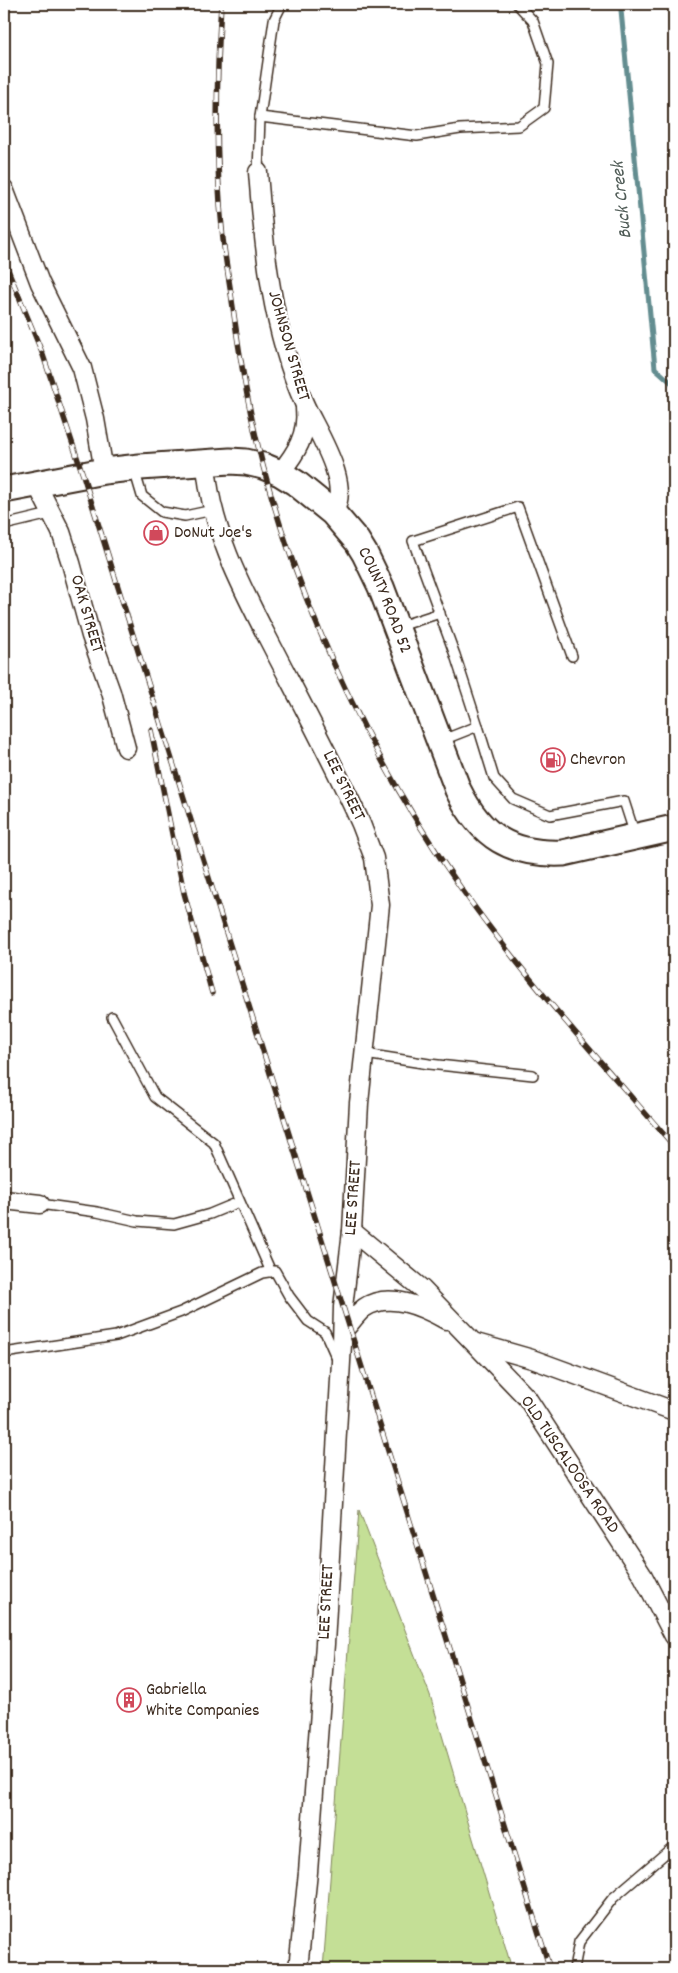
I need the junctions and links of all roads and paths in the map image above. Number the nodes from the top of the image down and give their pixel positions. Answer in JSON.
{"nodes":[{"id":1,"x":282,"y":4,"type":"edge"},
{"id":2,"x":517,"y":4,"type":"edge"},
{"id":3,"x":260,"y":117,"type":"junction"},
{"id":4,"x":258,"y":172,"type":"joint"},
{"id":5,"x":4,"y":189,"type":"edge"},
{"id":6,"x":304,"y":403,"type":"junction"},
{"id":7,"x":206,"y":463,"type":"junction"},
{"id":8,"x":134,"y":468,"type":"junction"},
{"id":9,"x":104,"y":471,"type":"junction"},
{"id":10,"x":280,"y":473,"type":"junction"},
{"id":11,"x":36,"y":483,"type":"junction"},
{"id":12,"x":4,"y":490,"type":"edge"},
{"id":13,"x":212,"y":510,"type":"junction"},
{"id":14,"x":333,"y":513,"type":"junction"},
{"id":15,"x":50,"y":514,"type":"junction"},
{"id":16,"x":4,"y":524,"type":"edge"},
{"id":17,"x":440,"y":613,"type":"junction"},
{"id":18,"x":396,"y":627,"type":"junction"},
{"id":19,"x":572,"y":656,"type":"dead end"},
{"id":20,"x":478,"y":726,"type":"junction"},
{"id":21,"x":439,"y":742,"type":"junction"},
{"id":22,"x":126,"y":748,"type":"dead end"},
{"id":23,"x":674,"y":828,"type":"edge"},
{"id":24,"x":636,"y":837,"type":"junction"},
{"id":25,"x":112,"y":1018,"type":"dead end"},
{"id":26,"x":365,"y":1054,"type":"junction"},
{"id":27,"x":533,"y":1075,"type":"dead end"},
{"id":28,"x":4,"y":1200,"type":"edge"},
{"id":29,"x":239,"y":1202,"type":"junction"},
{"id":30,"x":40,"y":1204,"type":"joint"},
{"id":31,"x":352,"y":1231,"type":"junction"},
{"id":32,"x":271,"y":1272,"type":"junction"},
{"id":33,"x":343,"y":1331,"type":"junction"},
{"id":34,"x":474,"y":1343,"type":"junction"},
{"id":35,"x":4,"y":1353,"type":"edge"},
{"id":36,"x":340,"y":1366,"type":"junction"},
{"id":37,"x":674,"y":1410,"type":"edge"},
{"id":38,"x":674,"y":1636,"type":"edge"},
{"id":39,"x":674,"y":1846,"type":"edge"},
{"id":40,"x":298,"y":1969,"type":"edge"},
{"id":41,"x":574,"y":1969,"type":"edge"}],
"edges":[{"from":1,"to":3,"type":"lane"},
{"from":2,"to":3,"type":"lane"},
{"from":3,"to":4,"type":"lane"},
{"from":4,"to":6,"type":"street","name":"JOHNSON STREET"},
{"from":5,"to":9,"type":"street"},
{"from":6,"to":10,"type":"street"},
{"from":6,"to":14,"type":"street","name":"JOHNSON STREET"},
{"from":7,"to":8,"type":"street","name":"COUNTY ROAD 52"},
{"from":7,"to":10,"type":"street","name":"COUNTY ROAD 52"},
{"from":7,"to":13,"type":"street","name":"LEE STREET"},
{"from":8,"to":9,"type":"street","name":"COUNTY ROAD 52"},
{"from":8,"to":13,"type":"lane"},
{"from":9,"to":11,"type":"street","name":"COUNTY ROAD 52"},
{"from":10,"to":14,"type":"street","name":"COUNTY ROAD 52"},
{"from":11,"to":12,"type":"street","name":"COUNTY ROAD 52"},
{"from":11,"to":15,"type":"street","name":"OAK STREET"},
{"from":13,"to":26,"type":"street","name":"LEE STREET"},
{"from":14,"to":18,"type":"street","name":"COUNTY ROAD 52"},
{"from":15,"to":16,"type":"lane"},
{"from":15,"to":22,"type":"street","name":"OAK STREET"},
{"from":17,"to":18,"type":"lane"},
{"from":17,"to":19,"type":"lane"},
{"from":17,"to":20,"type":"lane"},
{"from":18,"to":21,"type":"street","name":"COUNTY ROAD 52"},
{"from":20,"to":21,"type":"lane"},
{"from":20,"to":24,"type":"lane"},
{"from":21,"to":24,"type":"street","name":"COUNTY ROAD 52"},
{"from":23,"to":24,"type":"street","name":"COUNTY ROAD 52"},
{"from":25,"to":29,"type":"lane"},
{"from":26,"to":27,"type":"lane"},
{"from":26,"to":31,"type":"street","name":"LEE STREET"},
{"from":28,"to":30,"type":"street"},
{"from":29,"to":30,"type":"lane"},
{"from":29,"to":32,"type":"lane"},
{"from":31,"to":33,"type":"street","name":"LEE STREET"},
{"from":31,"to":34,"type":"street","name":"OLD TUSCALOOSA ROAD"},
{"from":32,"to":35,"type":"lane"},
{"from":32,"to":36,"type":"lane"},
{"from":33,"to":34,"type":"street"},
{"from":33,"to":36,"type":"street","name":"LEE STREET"},
{"from":34,"to":37,"type":"street"},
{"from":34,"to":38,"type":"street","name":"OLD TUSCALOOSA ROAD"},
{"from":36,"to":40,"type":"street","name":"LEE STREET"},
{"from":39,"to":41,"type":"lane"}]}
